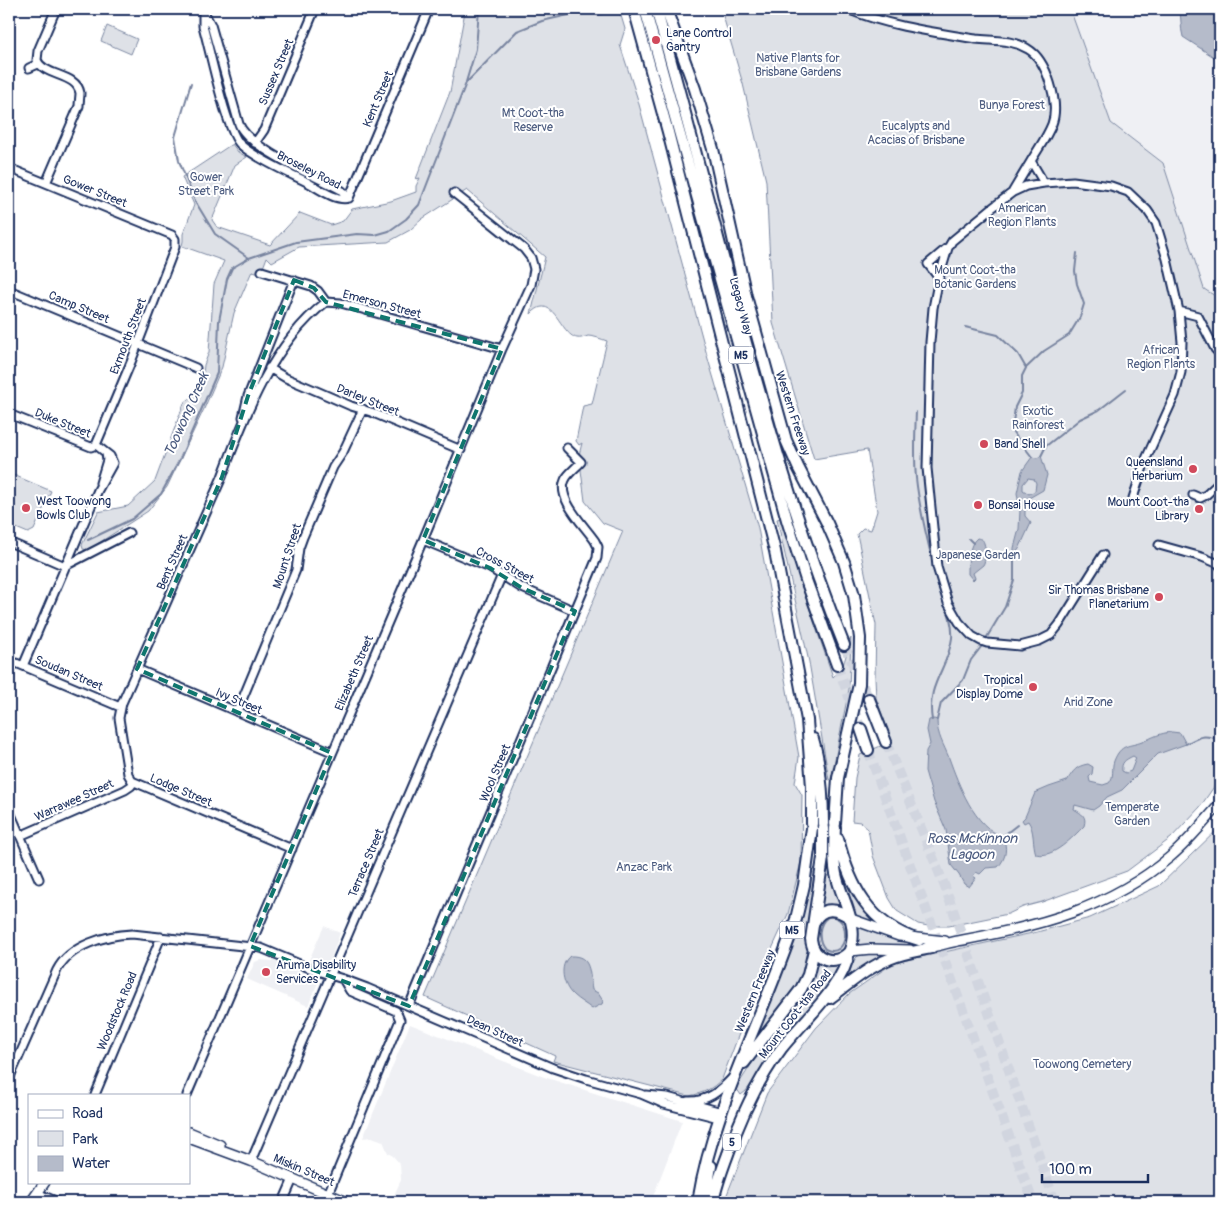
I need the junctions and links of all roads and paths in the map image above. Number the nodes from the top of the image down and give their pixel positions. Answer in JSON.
{"nodes":[{"id":1,"x":56,"y":9,"type":"edge"},
{"id":2,"x":315,"y":9,"type":"edge"},
{"id":3,"x":429,"y":9,"type":"edge"},
{"id":4,"x":634,"y":9,"type":"edge"},
{"id":5,"x":645,"y":9,"type":"edge"},
{"id":6,"x":656,"y":9,"type":"edge"},
{"id":7,"x":666,"y":9,"type":"edge"},
{"id":8,"x":847,"y":9,"type":"edge"},
{"id":9,"x":203,"y":10,"type":"edge"},
{"id":10,"x":38,"y":64,"type":"junction"},
{"id":11,"x":29,"y":68,"type":"dead end"},
{"id":12,"x":255,"y":143,"type":"junction"},
{"id":13,"x":1031,"y":161,"type":"junction"},
{"id":14,"x":9,"y":168,"type":"edge"},
{"id":15,"x":46,"y":183,"type":"junction"},
{"id":16,"x":1044,"y":183,"type":"junction"},
{"id":17,"x":1013,"y":192,"type":"junction"},
{"id":18,"x":454,"y":193,"type":"dead end"},
{"id":19,"x":349,"y":198,"type":"junction"},
{"id":20,"x":172,"y":235,"type":"joint"},
{"id":21,"x":948,"y":248,"type":"junction"},
{"id":22,"x":262,"y":271,"type":"dead end"},
{"id":23,"x":939,"y":278,"type":"junction"},
{"id":24,"x":294,"y":280,"type":"junction"},
{"id":25,"x":9,"y":290,"type":"edge"},
{"id":26,"x":326,"y":302,"type":"junction"},
{"id":27,"x":1179,"y":311,"type":"junction"},
{"id":28,"x":137,"y":344,"type":"junction"},
{"id":29,"x":502,"y":349,"type":"junction"},
{"id":30,"x":1220,"y":354,"type":"edge"},
{"id":31,"x":196,"y":368,"type":"dead end"},
{"id":32,"x":269,"y":368,"type":"junction"},
{"id":33,"x":363,"y":409,"type":"junction"},
{"id":34,"x":9,"y":414,"type":"edge"},
{"id":35,"x":241,"y":425,"type":"junction"},
{"id":36,"x":96,"y":445,"type":"junction"},
{"id":37,"x":566,"y":448,"type":"dead end"},
{"id":38,"x":461,"y":450,"type":"junction"},
{"id":39,"x":1220,"y":482,"type":"edge"},
{"id":40,"x":1193,"y":495,"type":"dead end"},
{"id":41,"x":1133,"y":498,"type":"dead end"},
{"id":42,"x":129,"y":533,"type":"dead end"},
{"id":43,"x":423,"y":540,"type":"junction"},
{"id":44,"x":9,"y":542,"type":"edge"},
{"id":45,"x":1159,"y":545,"type":"dead end"},
{"id":46,"x":1103,"y":555,"type":"dead end"},
{"id":47,"x":1220,"y":564,"type":"edge"},
{"id":48,"x":65,"y":566,"type":"junction"},
{"id":49,"x":502,"y":575,"type":"junction"},
{"id":50,"x":575,"y":611,"type":"junction"},
{"id":51,"x":844,"y":645,"type":"tunnel mouth"},
{"id":52,"x":9,"y":660,"type":"edge"},
{"id":53,"x":837,"y":665,"type":"tunnel mouth"},
{"id":54,"x":23,"y":666,"type":"junction"},
{"id":55,"x":137,"y":669,"type":"junction"},
{"id":56,"x":868,"y":699,"type":"tunnel mouth"},
{"id":57,"x":120,"y":707,"type":"junction"},
{"id":58,"x":237,"y":712,"type":"junction"},
{"id":59,"x":807,"y":720,"type":"junction"},
{"id":60,"x":861,"y":729,"type":"tunnel mouth"},
{"id":61,"x":886,"y":742,"type":"tunnel mouth"},
{"id":62,"x":868,"y":750,"type":"tunnel mouth"},
{"id":63,"x":332,"y":752,"type":"junction"},
{"id":64,"x":134,"y":782,"type":"junction"},
{"id":65,"x":1220,"y":804,"type":"edge"},
{"id":66,"x":9,"y":810,"type":"edge"},
{"id":67,"x":835,"y":827,"type":"junction"},
{"id":68,"x":20,"y":836,"type":"junction"},
{"id":69,"x":292,"y":849,"type":"junction"},
{"id":70,"x":39,"y":879,"type":"dead end"},
{"id":71,"x":851,"y":918,"type":"junction"},
{"id":72,"x":811,"y":933,"type":"junction"},
{"id":73,"x":161,"y":936,"type":"junction"},
{"id":74,"x":919,"y":940,"type":"junction"},
{"id":75,"x":953,"y":942,"type":"junction"},
{"id":76,"x":250,"y":946,"type":"junction"},
{"id":77,"x":931,"y":948,"type":"junction"},
{"id":78,"x":814,"y":950,"type":"junction"},
{"id":79,"x":850,"y":952,"type":"junction"},
{"id":80,"x":330,"y":975,"type":"junction"},
{"id":81,"x":343,"y":978,"type":"junction"},
{"id":82,"x":409,"y":1006,"type":"junction"},
{"id":83,"x":813,"y":1011,"type":"junction"},
{"id":84,"x":9,"y":1058,"type":"edge"},
{"id":85,"x":16,"y":1062,"type":"junction"},
{"id":86,"x":735,"y":1075,"type":"junction"},
{"id":87,"x":9,"y":1079,"type":"edge"},
{"id":88,"x":95,"y":1094,"type":"edge"},
{"id":89,"x":187,"y":1094,"type":"edge"},
{"id":90,"x":641,"y":1094,"type":"junction"},
{"id":91,"x":680,"y":1100,"type":"junction"},
{"id":92,"x":694,"y":1109,"type":"junction"},
{"id":93,"x":720,"y":1116,"type":"junction"},
{"id":94,"x":716,"y":1129,"type":"junction"},
{"id":95,"x":190,"y":1132,"type":"edge"},
{"id":96,"x":190,"y":1138,"type":"edge"},
{"id":97,"x":251,"y":1161,"type":"junction"},
{"id":98,"x":293,"y":1179,"type":"junction"},
{"id":99,"x":44,"y":1184,"type":"edge"},
{"id":100,"x":37,"y":1193,"type":"junction"},
{"id":101,"x":328,"y":1194,"type":"junction"},
{"id":102,"x":31,"y":1202,"type":"edge"},
{"id":103,"x":58,"y":1202,"type":"edge"},
{"id":104,"x":283,"y":1202,"type":"edge"},
{"id":105,"x":347,"y":1202,"type":"edge"},
{"id":106,"x":698,"y":1202,"type":"edge"},
{"id":107,"x":705,"y":1202,"type":"edge"},
{"id":108,"x":713,"y":1202,"type":"edge"}],
"edges":[{"from":1,"to":10,"type":"street"},
{"from":2,"to":12,"type":"street","name":"Sussex Street"},
{"from":3,"to":19,"type":"street","name":"Kent Street"},
{"from":4,"to":59,"type":"highway","name":"Western Freeway","number":"M5"},
{"from":5,"to":53,"type":"highway","name":"Legacy Way","number":"M5"},
{"from":6,"to":51,"type":"highway","name":"Legacy Way","number":"M5"},
{"from":7,"to":67,"type":"highway","name":"Western Freeway","number":"M5"},
{"from":8,"to":13,"type":"street"},
{"from":9,"to":12,"type":"street","name":"Broseley Road"},
{"from":9,"to":19,"type":"street","name":"Broseley Road"},
{"from":10,"to":11,"type":"street"},
{"from":10,"to":15,"type":"street"},
{"from":12,"to":19,"type":"street","name":"Broseley Road"},
{"from":13,"to":16,"type":"street"},
{"from":13,"to":17,"type":"street"},
{"from":14,"to":15,"type":"street","name":"Gower Street"},
{"from":15,"to":20,"type":"street","name":"Gower Street"},
{"from":16,"to":17,"type":"street"},
{"from":16,"to":27,"type":"street"},
{"from":17,"to":21,"type":"street"},
{"from":18,"to":29,"type":"street","name":"Elizabeth Street"},
{"from":20,"to":28,"type":"street","name":"Exmouth Street"},
{"from":21,"to":23,"type":"street"},
{"from":21,"to":23,"type":"street"},
{"from":22,"to":24,"type":"street","name":"Emerson Street"},
{"from":23,"to":46,"type":"street"},
{"from":24,"to":26,"type":"street","name":"Emerson Street"},
{"from":24,"to":35,"type":"street","name":"Bent Street"},
{"from":25,"to":28,"type":"street","name":"Camp Street"},
{"from":26,"to":29,"type":"street","name":"Emerson Street"},
{"from":26,"to":32,"type":"street","name":"Bent Street"},
{"from":27,"to":30,"type":"street"},
{"from":27,"to":41,"type":"street"},
{"from":28,"to":31,"type":"street","name":"Camp Street"},
{"from":28,"to":36,"type":"street","name":"Exmouth Street"},
{"from":29,"to":38,"type":"street","name":"Elizabeth Street"},
{"from":32,"to":33,"type":"street","name":"Darley Street"},
{"from":32,"to":35,"type":"street","name":"Bent Street"},
{"from":33,"to":38,"type":"street","name":"Darley Street"},
{"from":33,"to":58,"type":"street","name":"Mount Street"},
{"from":34,"to":36,"type":"street","name":"Duke Street"},
{"from":35,"to":55,"type":"street","name":"Bent Street"},
{"from":36,"to":48,"type":"street","name":"Duke Street"},
{"from":37,"to":50,"type":"street","name":"Wool Street"},
{"from":38,"to":43,"type":"street","name":"Elizabeth Street"},
{"from":39,"to":40,"type":"street"},
{"from":42,"to":48,"type":"street"},
{"from":43,"to":49,"type":"street","name":"Cross Street"},
{"from":43,"to":63,"type":"street","name":"Elizabeth Street"},
{"from":44,"to":48,"type":"street"},
{"from":45,"to":47,"type":"street"},
{"from":48,"to":54,"type":"street"},
{"from":49,"to":50,"type":"street","name":"Cross Street"},
{"from":49,"to":80,"type":"street","name":"Terrace Street"},
{"from":50,"to":82,"type":"street","name":"Wool Street"},
{"from":52,"to":54,"type":"street","name":"Soudan Street"},
{"from":54,"to":57,"type":"street","name":"Soudan Street"},
{"from":55,"to":57,"type":"street","name":"Bent Street"},
{"from":55,"to":58,"type":"street","name":"Ivy Street"},
{"from":56,"to":61,"type":"highway"},
{"from":57,"to":64,"type":"street","name":"Lodge Street"},
{"from":58,"to":63,"type":"street","name":"Ivy Street"},
{"from":59,"to":72,"type":"highway"},
{"from":59,"to":86,"type":"highway","name":"Western Freeway","number":"M5"},
{"from":60,"to":62,"type":"highway"},
{"from":63,"to":69,"type":"street","name":"Elizabeth Street"},
{"from":64,"to":68,"type":"street","name":"Warrawee Street"},
{"from":64,"to":69,"type":"street","name":"Lodge Street"},
{"from":65,"to":75,"type":"main road"},
{"from":66,"to":68,"type":"street"},
{"from":67,"to":71,"type":"highway","name":"Western Freeway","number":"M5"},
{"from":67,"to":74,"type":"highway"},
{"from":68,"to":70,"type":"street"},
{"from":69,"to":76,"type":"street","name":"Elizabeth Street"},
{"from":71,"to":72,"type":"highway"},
{"from":71,"to":74,"type":"main road"},
{"from":71,"to":79,"type":"highway","number":"5"},
{"from":72,"to":78,"type":"highway"},
{"from":73,"to":76,"type":"street","name":"Dean Street"},
{"from":73,"to":85,"type":"street","name":"Dean Street"},
{"from":73,"to":88,"type":"street","name":"Woodstock Road"},
{"from":74,"to":75,"type":"main road"},
{"from":75,"to":77,"type":"main road"},
{"from":76,"to":80,"type":"street","name":"Dean Street"},
{"from":76,"to":89,"type":"street","name":"Elizabeth Street"},
{"from":77,"to":79,"type":"main road"},
{"from":77,"to":83,"type":"highway"},
{"from":78,"to":79,"type":"highway"},
{"from":78,"to":86,"type":"highway"},
{"from":79,"to":83,"type":"highway","name":"Mount Coot-tha Road","number":"5"},
{"from":80,"to":81,"type":"street","name":"Dean Street"},
{"from":80,"to":97,"type":"street","name":"Terrace Street"},
{"from":81,"to":82,"type":"street","name":"Dean Street"},
{"from":81,"to":101,"type":"street"},
{"from":82,"to":90,"type":"street","name":"Dean Street"},
{"from":83,"to":108,"type":"highway","name":"Mount Coot-tha Road","number":"5"},
{"from":84,"to":85,"type":"street"},
{"from":85,"to":87,"type":"street"},
{"from":86,"to":91,"type":"street"},
{"from":86,"to":93,"type":"highway","number":"5"},
{"from":90,"to":91,"type":"street","name":"Dean Street"},
{"from":90,"to":92,"type":"street","name":"Dean Street"},
{"from":91,"to":92,"type":"street","name":"Dean Street"},
{"from":92,"to":93,"type":"street","name":"Dean Street"},
{"from":93,"to":94,"type":"highway","number":"5"},
{"from":94,"to":106,"type":"highway"},
{"from":94,"to":107,"type":"highway","number":"5"},
{"from":95,"to":97,"type":"main road","name":"Miskin Street"},
{"from":96,"to":97,"type":"main road","name":"Miskin Street"},
{"from":97,"to":98,"type":"main road","name":"Miskin Street"},
{"from":98,"to":101,"type":"main road","name":"Miskin Street"},
{"from":98,"to":104,"type":"street"},
{"from":99,"to":100,"type":"main road"},
{"from":100,"to":102,"type":"main road"},
{"from":100,"to":103,"type":"street"},
{"from":101,"to":105,"type":"main road","name":"Miskin Street"}]}
